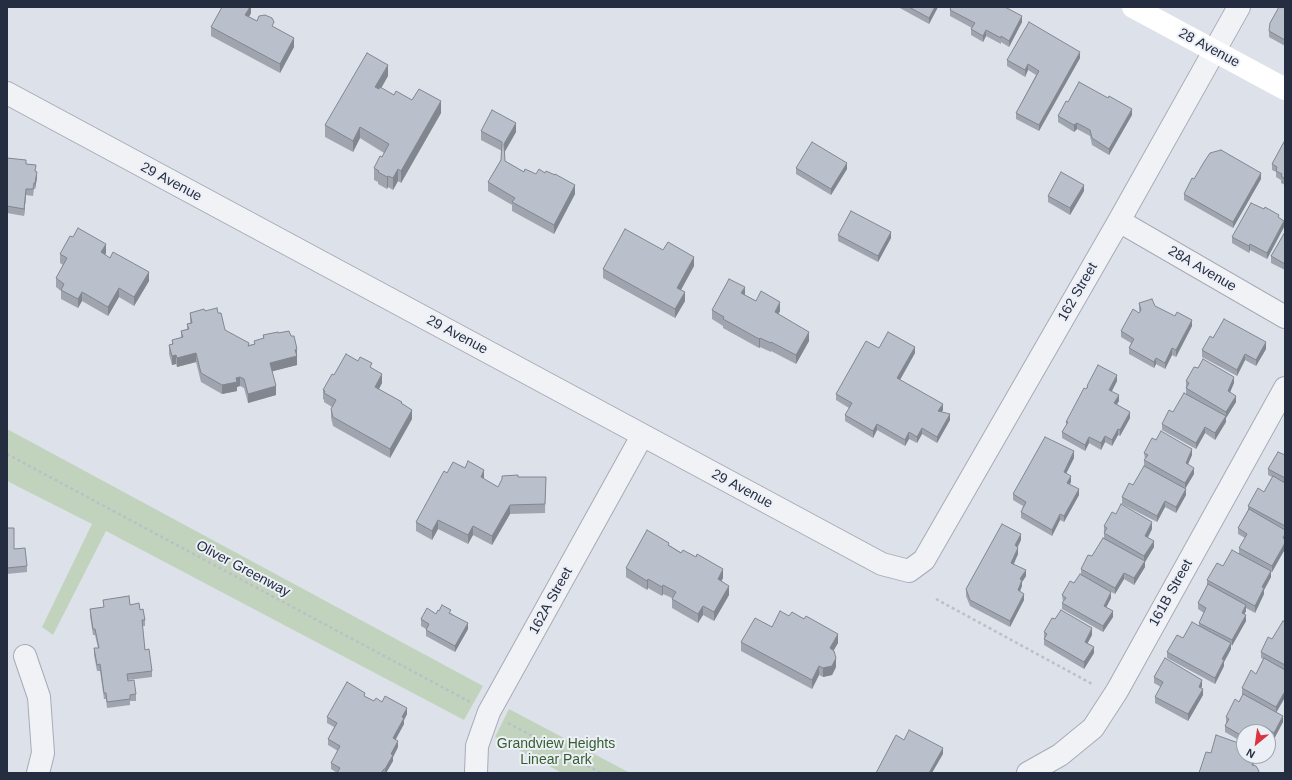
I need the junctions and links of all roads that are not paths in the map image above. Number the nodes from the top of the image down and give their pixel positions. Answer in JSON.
{"nodes":[{"id":1,"x":1133,"y":7,"type":"edge"},
{"id":2,"x":1239,"y":7,"type":"edge"},
{"id":3,"x":1214,"y":52,"type":"junction"},
{"id":4,"x":1285,"y":89,"type":"edge"},
{"id":5,"x":7,"y":93,"type":"edge"},
{"id":6,"x":1119,"y":221,"type":"junction"},
{"id":7,"x":1285,"y":317,"type":"edge"},
{"id":8,"x":1285,"y":388,"type":"edge"},
{"id":9,"x":642,"y":436,"type":"junction"},
{"id":10,"x":909,"y":571,"type":"joint"},
{"id":11,"x":25,"y":656,"type":"dead end"},
{"id":12,"x":38,"y":773,"type":"edge"},
{"id":13,"x":476,"y":773,"type":"edge"},
{"id":14,"x":1028,"y":773,"type":"edge"}],
"edges":[{"from":1,"to":3,"type":"street","name":"28 Avenue"},
{"from":2,"to":3,"type":"street","name":"162 Street"},
{"from":3,"to":4,"type":"street","name":"28 Avenue"},
{"from":3,"to":6,"type":"street","name":"162 Street"},
{"from":5,"to":9,"type":"street","name":"29 Avenue"},
{"from":6,"to":7,"type":"street","name":"28A Avenue"},
{"from":6,"to":10,"type":"street","name":"162 Street"},
{"from":8,"to":14,"type":"street","name":"161B Street"},
{"from":9,"to":10,"type":"street","name":"29 Avenue"},
{"from":9,"to":13,"type":"street","name":"162A Street"},
{"from":11,"to":12,"type":"street"}]}
